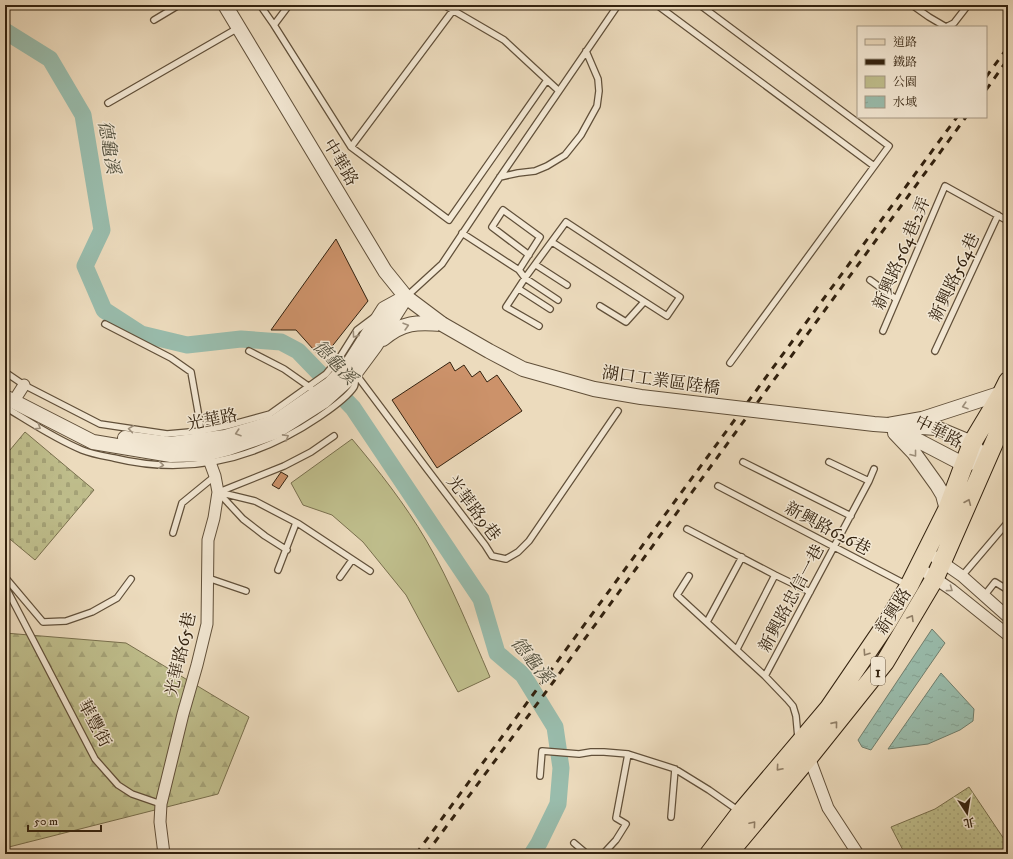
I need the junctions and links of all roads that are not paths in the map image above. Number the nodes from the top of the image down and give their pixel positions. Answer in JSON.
{"nodes":[{"id":1,"x":179,"y":5,"type":"edge"},
{"id":2,"x":224,"y":5,"type":"edge"},
{"id":3,"x":260,"y":5,"type":"edge"},
{"id":4,"x":289,"y":5,"type":"edge"},
{"id":5,"x":444,"y":5,"type":"edge"},
{"id":6,"x":457,"y":5,"type":"edge"},
{"id":7,"x":618,"y":5,"type":"edge"},
{"id":8,"x":657,"y":5,"type":"edge"},
{"id":9,"x":700,"y":5,"type":"edge"},
{"id":10,"x":912,"y":5,"type":"edge"},
{"id":11,"x":968,"y":5,"type":"edge"},
{"id":12,"x":453,"y":11,"type":"junction"},
{"id":13,"x":154,"y":20,"type":"dead end"},
{"id":14,"x":274,"y":25,"type":"junction"},
{"id":15,"x":944,"y":26,"type":"edge"},
{"id":16,"x":948,"y":26,"type":"edge"},
{"id":17,"x":238,"y":27,"type":"junction"},
{"id":18,"x":586,"y":51,"type":"junction"},
{"id":19,"x":547,"y":80,"type":"junction"},
{"id":20,"x":559,"y":91,"type":"junction"},
{"id":21,"x":108,"y":103,"type":"dead end"},
{"id":22,"x":351,"y":147,"type":"junction"},
{"id":23,"x":874,"y":166,"type":"junction"},
{"id":24,"x":500,"y":176,"type":"junction"},
{"id":25,"x":998,"y":215,"type":"junction"},
{"id":26,"x":1008,"y":221,"type":"edge"},
{"id":27,"x":462,"y":233,"type":"junction"},
{"id":28,"x":552,"y":242,"type":"junction"},
{"id":29,"x":529,"y":255,"type":"junction"},
{"id":30,"x":536,"y":265,"type":"junction"},
{"id":31,"x":520,"y":270,"type":"junction"},
{"id":32,"x":525,"y":278,"type":"junction"},
{"id":33,"x":870,"y":280,"type":"dead end"},
{"id":34,"x":567,"y":285,"type":"dead end"},
{"id":35,"x":519,"y":289,"type":"junction"},
{"id":36,"x":406,"y":297,"type":"junction"},
{"id":37,"x":896,"y":299,"type":"junction"},
{"id":38,"x":558,"y":300,"type":"dead end"},
{"id":39,"x":644,"y":302,"type":"junction"},
{"id":40,"x":600,"y":306,"type":"dead end"},
{"id":41,"x":550,"y":309,"type":"dead end"},
{"id":42,"x":105,"y":324,"type":"dead end"},
{"id":43,"x":442,"y":324,"type":"junction"},
{"id":44,"x":539,"y":326,"type":"dead end"},
{"id":45,"x":883,"y":331,"type":"dead end"},
{"id":46,"x":375,"y":346,"type":"junction"},
{"id":47,"x":935,"y":351,"type":"dead end"},
{"id":48,"x":249,"y":352,"type":"dead end"},
{"id":49,"x":730,"y":363,"type":"dead end"},
{"id":50,"x":5,"y":372,"type":"edge"},
{"id":51,"x":355,"y":373,"type":"junction"},
{"id":52,"x":337,"y":383,"type":"junction"},
{"id":53,"x":1005,"y":387,"type":"edge"},
{"id":54,"x":13,"y":392,"type":"edge"},
{"id":55,"x":320,"y":393,"type":"junction"},
{"id":56,"x":5,"y":406,"type":"edge"},
{"id":57,"x":618,"y":411,"type":"dead end"},
{"id":58,"x":1008,"y":411,"type":"edge"},
{"id":59,"x":888,"y":425,"type":"junction"},
{"id":60,"x":202,"y":435,"type":"junction"},
{"id":61,"x":334,"y":436,"type":"dead end"},
{"id":62,"x":972,"y":443,"type":"junction"},
{"id":63,"x":208,"y":458,"type":"junction"},
{"id":64,"x":986,"y":461,"type":"junction"},
{"id":65,"x":743,"y":462,"type":"dead end"},
{"id":66,"x":829,"y":462,"type":"dead end"},
{"id":67,"x":963,"y":464,"type":"junction"},
{"id":68,"x":874,"y":470,"type":"dead end"},
{"id":69,"x":215,"y":476,"type":"junction"},
{"id":70,"x":870,"y":481,"type":"junction"},
{"id":71,"x":718,"y":486,"type":"dead end"},
{"id":72,"x":218,"y":492,"type":"junction"},
{"id":73,"x":947,"y":510,"type":"junction"},
{"id":74,"x":851,"y":516,"type":"junction"},
{"id":75,"x":1008,"y":522,"type":"edge"},
{"id":76,"x":296,"y":523,"type":"junction"},
{"id":77,"x":687,"y":529,"type":"dead end"},
{"id":78,"x":173,"y":533,"type":"dead end"},
{"id":79,"x":834,"y":547,"type":"junction"},
{"id":80,"x":287,"y":550,"type":"junction"},
{"id":81,"x":926,"y":551,"type":"junction"},
{"id":82,"x":742,"y":557,"type":"junction"},
{"id":83,"x":352,"y":560,"type":"junction"},
{"id":84,"x":943,"y":562,"type":"junction"},
{"id":85,"x":918,"y":567,"type":"junction"},
{"id":86,"x":278,"y":570,"type":"dead end"},
{"id":87,"x":370,"y":571,"type":"dead end"},
{"id":88,"x":775,"y":575,"type":"junction"},
{"id":89,"x":689,"y":576,"type":"dead end"},
{"id":90,"x":962,"y":576,"type":"junction"},
{"id":91,"x":5,"y":577,"type":"edge"},
{"id":92,"x":208,"y":578,"type":"junction"},
{"id":93,"x":340,"y":578,"type":"dead end"},
{"id":94,"x":935,"y":578,"type":"junction"},
{"id":95,"x":131,"y":579,"type":"dead end"},
{"id":96,"x":5,"y":586,"type":"edge"},
{"id":97,"x":1008,"y":590,"type":"edge"},
{"id":98,"x":246,"y":591,"type":"dead end"},
{"id":99,"x":917,"y":591,"type":"junction"},
{"id":100,"x":810,"y":592,"type":"junction"},
{"id":101,"x":984,"y":596,"type":"junction"},
{"id":102,"x":1008,"y":617,"type":"edge"},
{"id":103,"x":707,"y":622,"type":"junction"},
{"id":104,"x":1008,"y":635,"type":"edge"},
{"id":105,"x":736,"y":650,"type":"junction"},
{"id":106,"x":765,"y":676,"type":"junction"},
{"id":107,"x":804,"y":751,"type":"junction"},
{"id":108,"x":628,"y":754,"type":"junction"},
{"id":109,"x":675,"y":769,"type":"junction"},
{"id":110,"x":540,"y":776,"type":"dead end"},
{"id":111,"x":161,"y":804,"type":"junction"},
{"id":112,"x":740,"y":812,"type":"junction"},
{"id":113,"x":671,"y":817,"type":"dead end"},
{"id":114,"x":574,"y":844,"type":"dead end"},
{"id":115,"x":164,"y":854,"type":"edge"},
{"id":116,"x":587,"y":854,"type":"edge"},
{"id":117,"x":603,"y":854,"type":"edge"},
{"id":118,"x":708,"y":854,"type":"edge"},
{"id":119,"x":728,"y":854,"type":"edge"},
{"id":120,"x":858,"y":854,"type":"edge"}],
"edges":[{"from":1,"to":13,"type":"lane"},
{"from":2,"to":17,"type":"street","name":"中華路"},
{"from":3,"to":14,"type":"lane"},
{"from":4,"to":14,"type":"lane"},
{"from":5,"to":12,"type":"lane"},
{"from":6,"to":12,"type":"lane"},
{"from":7,"to":18,"type":"lane"},
{"from":8,"to":23,"type":"lane"},
{"from":9,"to":23,"type":"lane"},
{"from":10,"to":15,"type":"lane"},
{"from":11,"to":16,"type":"lane"},
{"from":12,"to":19,"type":"lane"},
{"from":12,"to":22,"type":"lane"},
{"from":14,"to":22,"type":"lane"},
{"from":17,"to":21,"type":"lane"},
{"from":17,"to":36,"type":"street","name":"中華路"},
{"from":18,"to":20,"type":"lane"},
{"from":18,"to":24,"type":"lane"},
{"from":19,"to":20,"type":"lane"},
{"from":19,"to":22,"type":"lane"},
{"from":20,"to":24,"type":"lane"},
{"from":23,"to":49,"type":"lane"},
{"from":24,"to":27,"type":"lane"},
{"from":25,"to":26,"type":"lane"},
{"from":25,"to":37,"type":"lane","name":"新興路564巷2弄"},
{"from":25,"to":47,"type":"lane","name":"新興路564巷"},
{"from":27,"to":31,"type":"lane"},
{"from":27,"to":36,"type":"lane"},
{"from":28,"to":30,"type":"lane"},
{"from":28,"to":39,"type":"lane"},
{"from":28,"to":39,"type":"lane"},
{"from":29,"to":29,"type":"lane"},
{"from":29,"to":31,"type":"lane"},
{"from":30,"to":32,"type":"lane"},
{"from":30,"to":34,"type":"lane"},
{"from":31,"to":32,"type":"lane"},
{"from":32,"to":35,"type":"lane"},
{"from":32,"to":38,"type":"lane"},
{"from":33,"to":37,"type":"lane"},
{"from":35,"to":41,"type":"lane"},
{"from":35,"to":44,"type":"lane"},
{"from":36,"to":43,"type":"street","name":"中華路"},
{"from":36,"to":46,"type":"street","name":"光華路"},
{"from":36,"to":52,"type":"street","name":"光華路","one_way":true},
{"from":37,"to":45,"type":"lane","name":"新興路564巷2弄"},
{"from":39,"to":40,"type":"lane"},
{"from":42,"to":60,"type":"lane"},
{"from":46,"to":43,"type":"street","one_way":true},
{"from":43,"to":59,"type":"street","name":"湖口工業區陸橋","bridge":true},
{"from":46,"to":51,"type":"street","name":"光華路"},
{"from":48,"to":55,"type":"lane"},
{"from":50,"to":54,"type":"lane","name":"光華路"},
{"from":51,"to":52,"type":"street","name":"光華路"},
{"from":51,"to":57,"type":"lane","name":"光華路9巷"},
{"from":52,"to":55,"type":"street","name":"光華路"},
{"from":52,"to":55,"type":"lane","name":"光華路"},
{"from":53,"to":59,"type":"street","one_way":true},
{"from":53,"to":62,"type":"main road","name":"新興路","number":"1"},
{"from":60,"to":54,"type":"street","name":"光華路","one_way":true},
{"from":54,"to":63,"type":"street","name":"光華路"},
{"from":55,"to":60,"type":"street","name":"光華路","one_way":true},
{"from":63,"to":55,"type":"street","name":"光華路","one_way":true},
{"from":56,"to":63,"type":"lane","name":"光華路","one_way":true},
{"from":58,"to":64,"type":"main road","name":"新興路","number":"1"},
{"from":59,"to":62,"type":"street","name":"中華路"},
{"from":59,"to":67,"type":"street","name":"中華路"},
{"from":59,"to":73,"type":"street","one_way":true},
{"from":60,"to":63,"type":"street","name":"光華路65巷"},
{"from":61,"to":72,"type":"lane"},
{"from":62,"to":64,"type":"street","name":"中華路"},
{"from":62,"to":67,"type":"main road","name":"新興路","number":"1"},
{"from":63,"to":69,"type":"street","name":"光華路65巷"},
{"from":64,"to":67,"type":"street","name":"中華路"},
{"from":84,"to":64,"type":"main road","name":"新興路","number":"1","one_way":true},
{"from":65,"to":74,"type":"lane"},
{"from":66,"to":70,"type":"lane"},
{"from":67,"to":73,"type":"main road","name":"新興路","number":"1"},
{"from":68,"to":70,"type":"lane","name":"新興路忠信一巷"},
{"from":69,"to":72,"type":"street","name":"光華路65巷"},
{"from":69,"to":78,"type":"lane"},
{"from":70,"to":74,"type":"lane","name":"新興路忠信一巷"},
{"from":71,"to":79,"type":"lane","name":"新興路626巷"},
{"from":72,"to":76,"type":"lane"},
{"from":72,"to":80,"type":"lane"},
{"from":72,"to":92,"type":"street","name":"光華路65巷"},
{"from":73,"to":81,"type":"main road","name":"新興路","number":"1"},
{"from":74,"to":79,"type":"lane","name":"新興路忠信一巷"},
{"from":75,"to":90,"type":"lane"},
{"from":76,"to":80,"type":"lane"},
{"from":76,"to":83,"type":"lane"},
{"from":77,"to":82,"type":"lane"},
{"from":79,"to":99,"type":"lane","name":"新興路626巷"},
{"from":79,"to":100,"type":"lane","name":"新興路忠信一巷"},
{"from":80,"to":86,"type":"lane"},
{"from":81,"to":84,"type":"street"},
{"from":81,"to":85,"type":"main road","name":"新興路","number":"1"},
{"from":82,"to":88,"type":"lane"},
{"from":82,"to":103,"type":"lane"},
{"from":83,"to":87,"type":"lane"},
{"from":83,"to":93,"type":"lane"},
{"from":84,"to":90,"type":"street"},
{"from":84,"to":94,"type":"main road","name":"新興路","number":"1"},
{"from":85,"to":94,"type":"street"},
{"from":85,"to":99,"type":"main road","name":"新興路","number":"1"},
{"from":88,"to":100,"type":"lane"},
{"from":88,"to":105,"type":"lane"},
{"from":89,"to":103,"type":"lane"},
{"from":90,"to":101,"type":"street"},
{"from":91,"to":95,"type":"lane"},
{"from":92,"to":98,"type":"lane"},
{"from":92,"to":111,"type":"street","name":"光華路65巷"},
{"from":94,"to":99,"type":"main road","name":"新興路","number":"1"},
{"from":94,"to":104,"type":"street","one_way":true},
{"from":96,"to":111,"type":"lane","name":"華豐街"},
{"from":97,"to":101,"type":"lane"},
{"from":99,"to":107,"type":"main road","name":"新興路","number":"1"},
{"from":100,"to":106,"type":"lane","name":"新興路忠信一巷"},
{"from":101,"to":102,"type":"street"},
{"from":103,"to":105,"type":"lane"},
{"from":105,"to":106,"type":"lane"},
{"from":106,"to":107,"type":"lane"},
{"from":107,"to":112,"type":"main road","name":"新興路","number":"1","one_way":true},
{"from":119,"to":107,"type":"main road","name":"新興路","number":"1","one_way":true},
{"from":107,"to":120,"type":"street"},
{"from":108,"to":109,"type":"lane"},
{"from":108,"to":110,"type":"lane"},
{"from":108,"to":117,"type":"lane"},
{"from":109,"to":112,"type":"lane"},
{"from":109,"to":113,"type":"lane"},
{"from":111,"to":115,"type":"street"},
{"from":112,"to":118,"type":"main road","name":"新興路","number":"1"},
{"from":114,"to":116,"type":"lane"}]}
